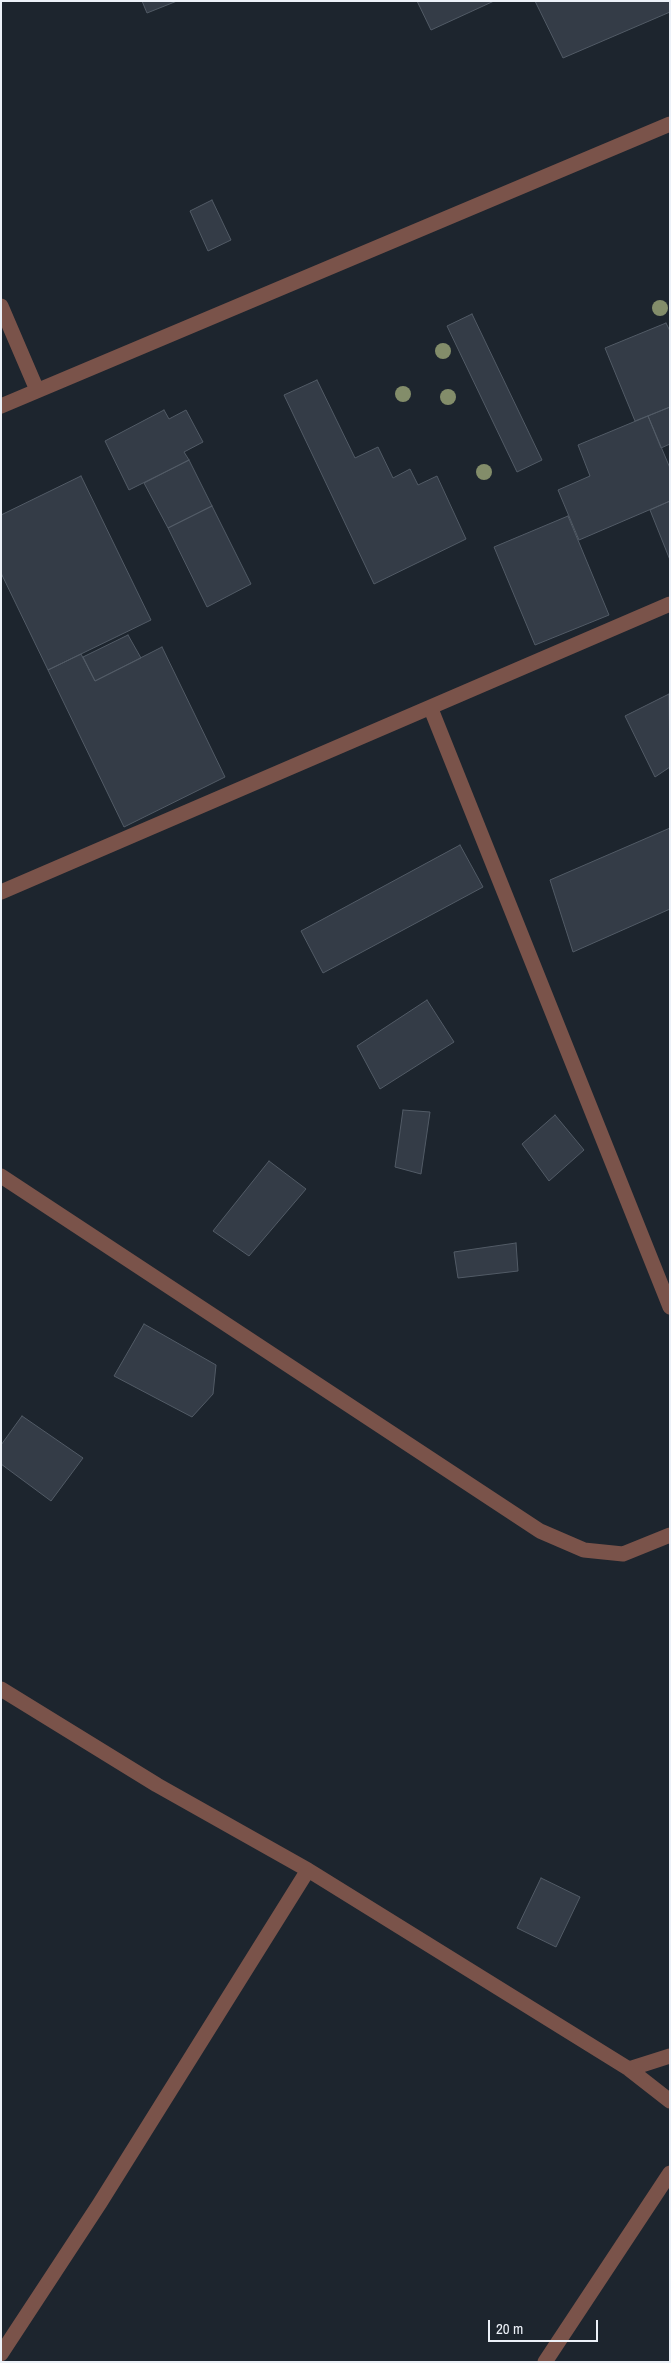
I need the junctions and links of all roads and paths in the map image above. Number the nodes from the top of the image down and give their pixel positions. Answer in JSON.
{"nodes":[{"id":1,"x":670,"y":124,"type":"edge"},
{"id":2,"x":1,"y":306,"type":"edge"},
{"id":3,"x":38,"y":390,"type":"junction"},
{"id":4,"x":1,"y":406,"type":"edge"},
{"id":5,"x":670,"y":604,"type":"edge"},
{"id":6,"x":431,"y":708,"type":"junction"},
{"id":7,"x":1,"y":892,"type":"edge"},
{"id":8,"x":1,"y":1176,"type":"edge"},
{"id":9,"x":670,"y":1307,"type":"edge"},
{"id":10,"x":670,"y":1535,"type":"edge"},
{"id":11,"x":1,"y":1690,"type":"edge"},
{"id":12,"x":308,"y":1870,"type":"junction"},
{"id":13,"x":670,"y":2056,"type":"edge"},
{"id":14,"x":629,"y":2069,"type":"junction"},
{"id":15,"x":670,"y":2100,"type":"edge"},
{"id":16,"x":670,"y":2173,"type":"edge"},
{"id":17,"x":1,"y":2354,"type":"edge"},
{"id":18,"x":545,"y":2362,"type":"edge"}],
"edges":[{"from":1,"to":3,"type":"street"},
{"from":2,"to":3,"type":"street"},
{"from":3,"to":4,"type":"street"},
{"from":5,"to":6,"type":"street"},
{"from":6,"to":7,"type":"street"},
{"from":6,"to":9,"type":"street"},
{"from":8,"to":10,"type":"street"},
{"from":11,"to":12,"type":"street"},
{"from":12,"to":14,"type":"street"},
{"from":12,"to":17,"type":"street"},
{"from":13,"to":14,"type":"street"},
{"from":14,"to":15,"type":"street"},
{"from":16,"to":18,"type":"street"}]}
